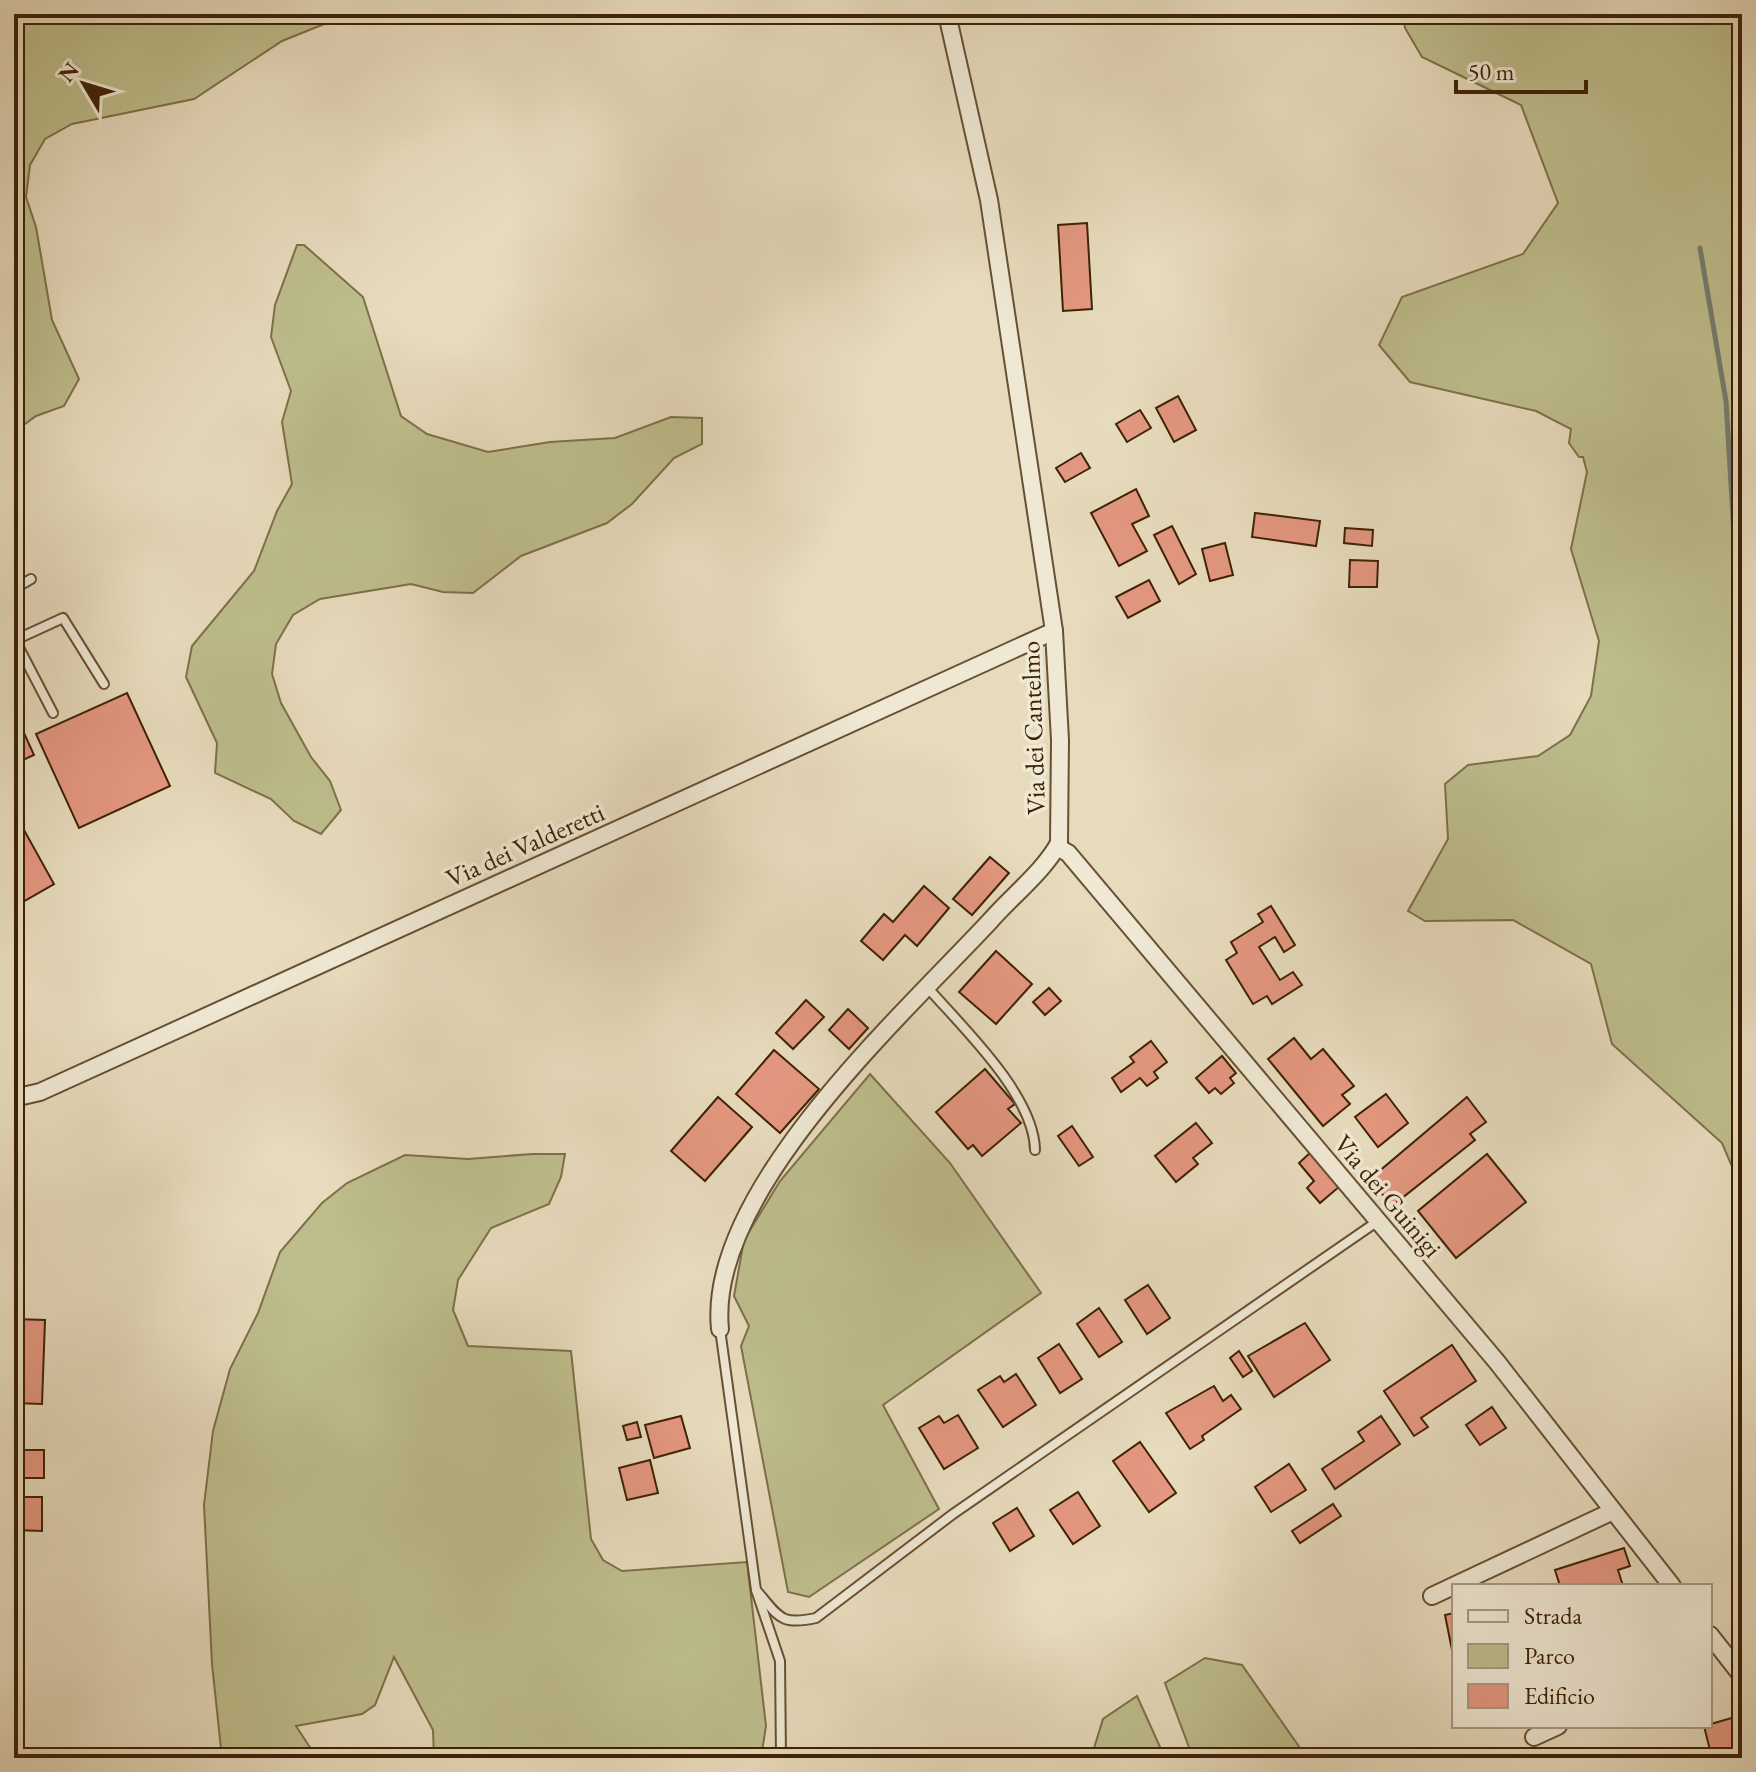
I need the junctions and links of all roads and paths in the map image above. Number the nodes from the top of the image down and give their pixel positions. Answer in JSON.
{"nodes":[{"id":1,"x":947,"y":14,"type":"edge"},
{"id":2,"x":31,"y":579,"type":"dead end"},
{"id":3,"x":14,"y":589,"type":"edge"},
{"id":4,"x":1054,"y":631,"type":"junction"},
{"id":5,"x":15,"y":638,"type":"edge"},
{"id":6,"x":104,"y":684,"type":"dead end"},
{"id":7,"x":53,"y":713,"type":"dead end"},
{"id":8,"x":1057,"y":847,"type":"junction"},
{"id":9,"x":928,"y":988,"type":"junction"},
{"id":10,"x":14,"y":1098,"type":"edge"},
{"id":11,"x":1035,"y":1150,"type":"dead end"},
{"id":12,"x":1379,"y":1220,"type":"junction"},
{"id":13,"x":720,"y":1329,"type":"joint"},
{"id":14,"x":1613,"y":1511,"type":"junction"},
{"id":15,"x":1471,"y":1582,"type":"edge"},
{"id":16,"x":1670,"y":1584,"type":"edge"},
{"id":17,"x":1452,"y":1589,"type":"edge"},
{"id":18,"x":756,"y":1590,"type":"junction"},
{"id":19,"x":1432,"y":1596,"type":"dead end"},
{"id":20,"x":1712,"y":1638,"type":"edge"},
{"id":21,"x":1742,"y":1676,"type":"edge"},
{"id":22,"x":1554,"y":1728,"type":"edge"},
{"id":23,"x":1534,"y":1737,"type":"dead end"},
{"id":24,"x":781,"y":1758,"type":"edge"}],
"edges":[{"from":1,"to":4,"type":"street","name":"Via dei Cantelmo"},
{"from":2,"to":3,"type":"lane"},
{"from":4,"to":8,"type":"street","name":"Via dei Cantelmo"},
{"from":4,"to":10,"type":"street","name":"Via dei Valderetti"},
{"from":5,"to":6,"type":"lane"},
{"from":5,"to":7,"type":"lane"},
{"from":8,"to":9,"type":"street","name":"Via dei Cantelmo"},
{"from":8,"to":12,"type":"street","name":"Via dei Guinigi"},
{"from":9,"to":11,"type":"lane"},
{"from":9,"to":13,"type":"street","name":"Via dei Cantelmo"},
{"from":12,"to":14,"type":"street","name":"Via dei Guinigi"},
{"from":12,"to":18,"type":"lane"},
{"from":13,"to":18,"type":"lane"},
{"from":14,"to":15,"type":"street"},
{"from":14,"to":16,"type":"street","name":"Via dei Guinigi"},
{"from":17,"to":19,"type":"street"},
{"from":18,"to":24,"type":"lane"},
{"from":20,"to":21,"type":"street"},
{"from":22,"to":23,"type":"street"}]}
